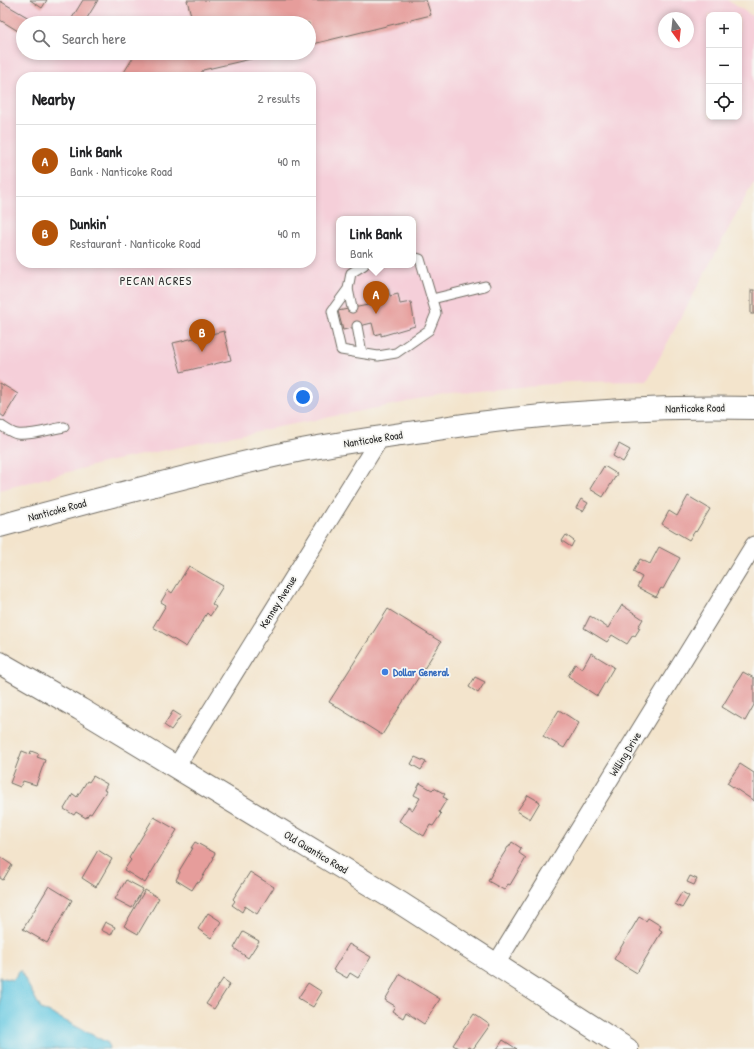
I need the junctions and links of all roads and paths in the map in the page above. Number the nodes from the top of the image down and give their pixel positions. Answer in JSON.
{"nodes":[{"id":1,"x":416,"y":258,"type":"edge"},
{"id":2,"x":359,"y":268,"type":"edge"},
{"id":3,"x":485,"y":286,"type":"dead end"},
{"id":4,"x":348,"y":289,"type":"junction"},
{"id":5,"x":432,"y":299,"type":"junction"},
{"id":6,"x":352,"y":308,"type":"dead end"},
{"id":7,"x":357,"y":326,"type":"dead end"},
{"id":8,"x":362,"y":353,"type":"junction"},
{"id":9,"x":754,"y":408,"type":"edge"},
{"id":10,"x":0,"y":425,"type":"edge"},
{"id":11,"x":64,"y":426,"type":"dead end"},
{"id":12,"x":380,"y":438,"type":"junction"},
{"id":13,"x":0,"y":526,"type":"edge"},
{"id":14,"x":754,"y":545,"type":"edge"},
{"id":15,"x":1,"y":664,"type":"edge"},
{"id":16,"x":176,"y":767,"type":"junction"},
{"id":17,"x":496,"y":964,"type":"junction"},
{"id":18,"x":627,"y":1049,"type":"edge"}],
"edges":[{"from":1,"to":5,"type":"lane"},
{"from":2,"to":4,"type":"lane"},
{"from":3,"to":5,"type":"lane"},
{"from":4,"to":6,"type":"lane"},
{"from":4,"to":8,"type":"lane"},
{"from":5,"to":8,"type":"lane"},
{"from":7,"to":8,"type":"lane"},
{"from":9,"to":12,"type":"main road","name":"Nanticoke Road"},
{"from":10,"to":11,"type":"lane"},
{"from":12,"to":13,"type":"main road","name":"Nanticoke Road"},
{"from":12,"to":16,"type":"street","name":"Kenney Avenue"},
{"from":14,"to":17,"type":"street","name":"Willing Drive"},
{"from":15,"to":16,"type":"main road","name":"Old Quantico Road"},
{"from":16,"to":17,"type":"main road","name":"Old Quantico Road"},
{"from":17,"to":18,"type":"main road","name":"Old Quantico Road"}]}
